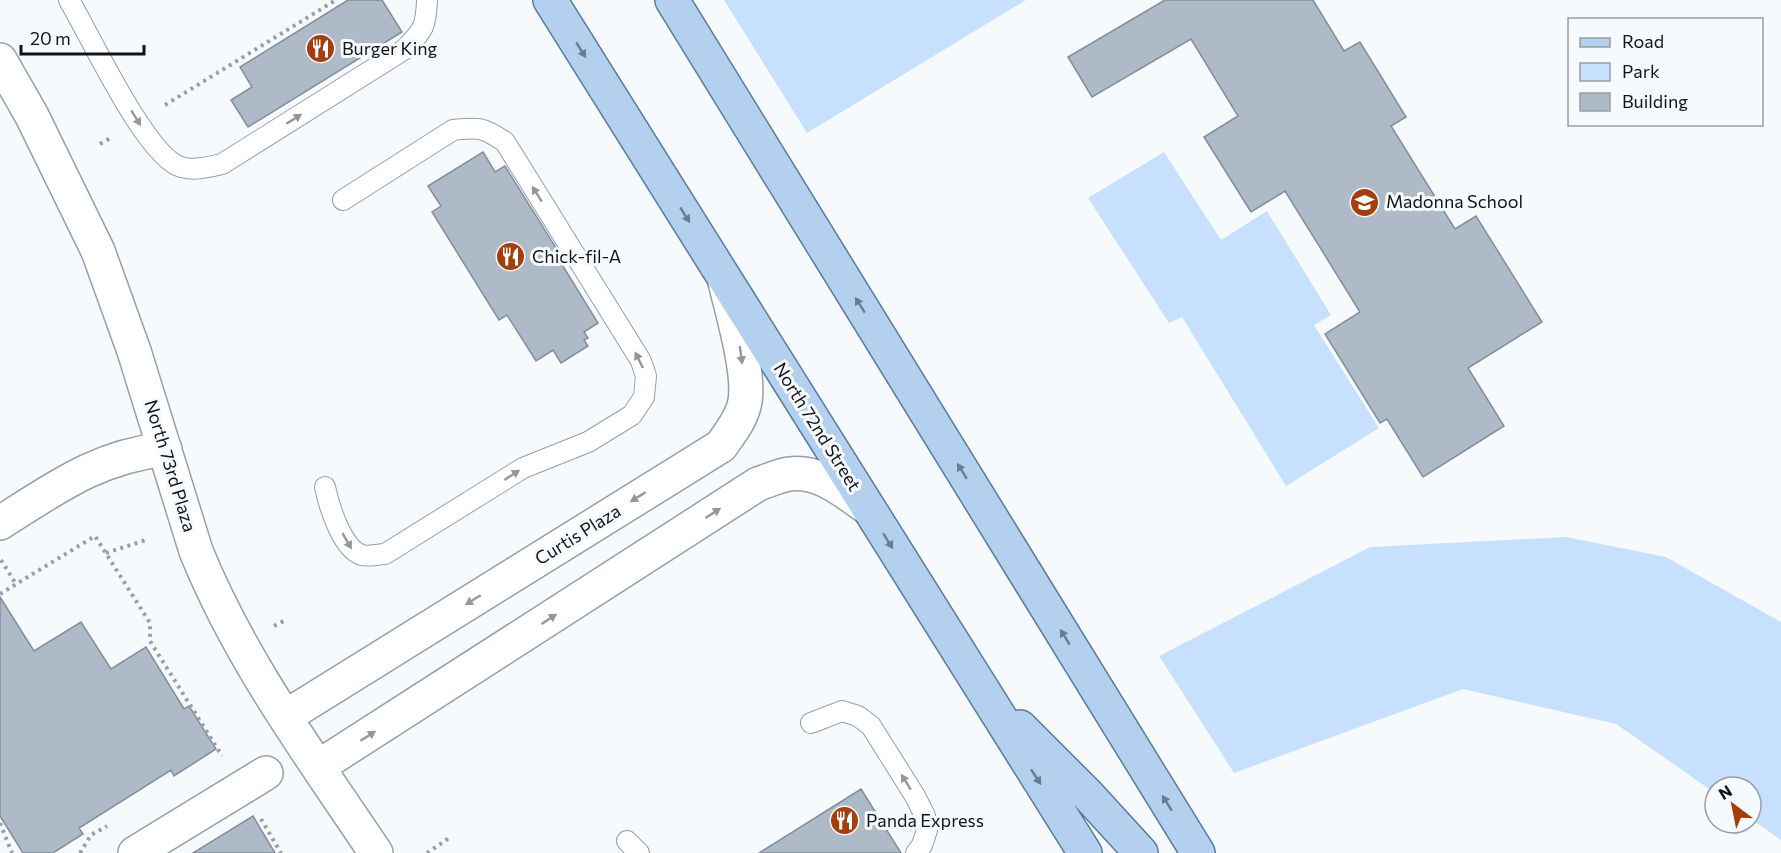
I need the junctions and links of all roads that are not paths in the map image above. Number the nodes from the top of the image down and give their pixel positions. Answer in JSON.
{"nodes":[{"id":1,"x":69,"y":0,"type":"edge"},
{"id":2,"x":427,"y":0,"type":"edge"},
{"id":3,"x":550,"y":0,"type":"edge"},
{"id":4,"x":652,"y":0,"type":"edge"},
{"id":5,"x":672,"y":0,"type":"edge"},
{"id":6,"x":705,"y":55,"type":"junction"},
{"id":7,"x":0,"y":60,"type":"edge"},
{"id":8,"x":343,"y":200,"type":"dead end"},
{"id":9,"x":724,"y":278,"type":"junction"},
{"id":10,"x":165,"y":449,"type":"junction"},
{"id":11,"x":326,"y":487,"type":"dead end"},
{"id":12,"x":869,"y":509,"type":"junction"},
{"id":13,"x":0,"y":523,"type":"edge"},
{"id":14,"x":972,"y":675,"type":"junction"},
{"id":15,"x":285,"y":717,"type":"junction"},
{"id":16,"x":811,"y":723,"type":"dead end"},
{"id":17,"x":318,"y":767,"type":"junction"},
{"id":18,"x":266,"y":773,"type":"dead end"},
{"id":19,"x":135,"y":853,"type":"edge"},
{"id":20,"x":376,"y":853,"type":"edge"},
{"id":21,"x":916,"y":853,"type":"edge"},
{"id":22,"x":1085,"y":853,"type":"edge"},
{"id":23,"x":1141,"y":853,"type":"edge"},
{"id":24,"x":1198,"y":853,"type":"edge"}],
"edges":[{"from":1,"to":2,"type":"lane","one_way":true},
{"from":3,"to":9,"type":"main road","name":"North 72nd Street","one_way":true},
{"from":4,"to":6,"type":"main road"},
{"from":5,"to":6,"type":"main road"},
{"from":24,"to":6,"type":"main road","one_way":true},
{"from":7,"to":10,"type":"street","name":"North 73rd Plaza"},
{"from":11,"to":8,"type":"lane","one_way":true},
{"from":9,"to":12,"type":"main road","name":"North 72nd Street"},
{"from":9,"to":15,"type":"street","name":"Curtis Plaza","one_way":true},
{"from":10,"to":13,"type":"street"},
{"from":10,"to":15,"type":"street","name":"North 73rd Plaza"},
{"from":12,"to":14,"type":"main road","name":"North 72nd Street","one_way":true},
{"from":17,"to":12,"type":"street","one_way":true},
{"from":14,"to":22,"type":"main road","name":"North 72nd Street","one_way":true},
{"from":14,"to":23,"type":"main road"},
{"from":15,"to":17,"type":"street","name":"North 73rd Plaza"},
{"from":21,"to":16,"type":"lane","one_way":true},
{"from":17,"to":20,"type":"street","name":"North 73rd Plaza"},
{"from":18,"to":19,"type":"street"}]}
